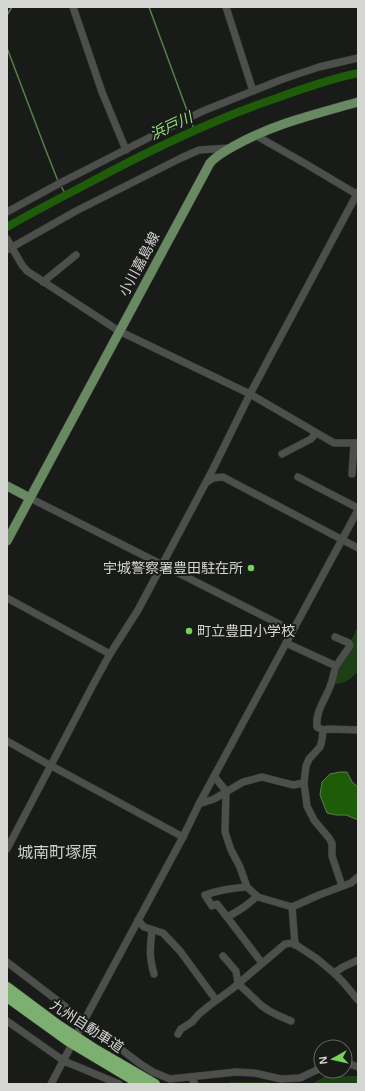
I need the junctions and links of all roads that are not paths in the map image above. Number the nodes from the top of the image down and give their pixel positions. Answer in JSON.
{"nodes":[{"id":1,"x":73,"y":7,"type":"edge"},
{"id":2,"x":226,"y":7,"type":"edge"},
{"id":3,"x":358,"y":58,"type":"edge"},
{"id":4,"x":253,"y":91,"type":"junction"},
{"id":5,"x":358,"y":102,"type":"edge"},
{"id":6,"x":255,"y":135,"type":"junction"},
{"id":7,"x":232,"y":147,"type":"junction"},
{"id":8,"x":126,"y":150,"type":"junction"},
{"id":9,"x":358,"y":194,"type":"edge"},
{"id":10,"x":7,"y":212,"type":"edge"},
{"id":11,"x":7,"y":239,"type":"edge"},
{"id":12,"x":9,"y":249,"type":"edge"},
{"id":13,"x":76,"y":255,"type":"dead end"},
{"id":14,"x":42,"y":282,"type":"junction"},
{"id":15,"x":120,"y":331,"type":"junction"},
{"id":16,"x":250,"y":394,"type":"junction"},
{"id":17,"x":316,"y":433,"type":"junction"},
{"id":18,"x":356,"y":443,"type":"edge"},
{"id":19,"x":282,"y":454,"type":"dead end"},
{"id":20,"x":352,"y":474,"type":"dead end"},
{"id":21,"x":298,"y":477,"type":"dead end"},
{"id":22,"x":206,"y":483,"type":"junction"},
{"id":23,"x":7,"y":486,"type":"edge"},
{"id":24,"x":30,"y":498,"type":"junction"},
{"id":25,"x":358,"y":509,"type":"edge"},
{"id":26,"x":342,"y":540,"type":"junction"},
{"id":27,"x":7,"y":541,"type":"edge"},
{"id":28,"x":358,"y":548,"type":"edge"},
{"id":29,"x":161,"y":565,"type":"junction"},
{"id":30,"x":7,"y":598,"type":"edge"},
{"id":31,"x":293,"y":631,"type":"junction"},
{"id":32,"x":335,"y":637,"type":"dead end"},
{"id":33,"x":286,"y":644,"type":"junction"},
{"id":34,"x":110,"y":654,"type":"junction"},
{"id":35,"x":336,"y":666,"type":"junction"},
{"id":36,"x":323,"y":730,"type":"junction"},
{"id":37,"x":358,"y":730,"type":"edge"},
{"id":38,"x":7,"y":741,"type":"edge"},
{"id":39,"x":51,"y":766,"type":"junction"},
{"id":40,"x":214,"y":776,"type":"junction"},
{"id":41,"x":304,"y":783,"type":"junction"},
{"id":42,"x":226,"y":791,"type":"junction"},
{"id":43,"x":199,"y":804,"type":"junction"},
{"id":44,"x":183,"y":837,"type":"junction"},
{"id":45,"x":7,"y":849,"type":"edge"},
{"id":46,"x":358,"y":877,"type":"edge"},
{"id":47,"x":342,"y":886,"type":"junction"},
{"id":48,"x":247,"y":887,"type":"junction"},
{"id":49,"x":257,"y":896,"type":"junction"},
{"id":50,"x":292,"y":907,"type":"junction"},
{"id":51,"x":227,"y":916,"type":"junction"},
{"id":52,"x":138,"y":920,"type":"junction"},
{"id":53,"x":152,"y":930,"type":"junction"},
{"id":54,"x":295,"y":945,"type":"junction"},
{"id":55,"x":223,"y":956,"type":"dead end"},
{"id":56,"x":358,"y":960,"type":"edge"},
{"id":57,"x":7,"y":962,"type":"edge"},
{"id":58,"x":262,"y":963,"type":"junction"},
{"id":59,"x":334,"y":973,"type":"junction"},
{"id":60,"x":154,"y":974,"type":"dead end"},
{"id":61,"x":238,"y":984,"type":"junction"},
{"id":62,"x":7,"y":985,"type":"edge"},
{"id":63,"x":7,"y":997,"type":"edge"},
{"id":64,"x":216,"y":1000,"type":"junction"},
{"id":65,"x":358,"y":1000,"type":"edge"},
{"id":66,"x":7,"y":1002,"type":"edge"},
{"id":67,"x":7,"y":1021,"type":"edge"},
{"id":68,"x":84,"y":1021,"type":"junction"},
{"id":69,"x":291,"y":1021,"type":"dead end"},
{"id":70,"x":78,"y":1032,"type":"dead end"},
{"id":71,"x":178,"y":1034,"type":"dead end"},
{"id":72,"x":69,"y":1044,"type":"junction"},
{"id":73,"x":64,"y":1061,"type":"junction"},
{"id":74,"x":313,"y":1072,"type":"edge"},
{"id":75,"x":192,"y":1081,"type":"edge"},
{"id":76,"x":51,"y":1084,"type":"edge"},
{"id":77,"x":119,"y":1084,"type":"edge"},
{"id":78,"x":140,"y":1084,"type":"edge"},
{"id":79,"x":155,"y":1084,"type":"edge"}],
"edges":[{"from":1,"to":8,"type":"street"},
{"from":2,"to":4,"type":"street"},
{"from":3,"to":4,"type":"street"},
{"from":4,"to":8,"type":"street"},
{"from":5,"to":6,"type":"main road","name":"小川嘉島線"},
{"from":6,"to":7,"type":"main road","name":"小川嘉島線"},
{"from":6,"to":9,"type":"street"},
{"from":7,"to":12,"type":"street"},
{"from":7,"to":15,"type":"main road","name":"小川嘉島線"},
{"from":8,"to":10,"type":"street"},
{"from":9,"to":16,"type":"street"},
{"from":11,"to":12,"type":"street"},
{"from":12,"to":14,"type":"street"},
{"from":13,"to":14,"type":"street"},
{"from":14,"to":15,"type":"street"},
{"from":15,"to":16,"type":"street"},
{"from":15,"to":24,"type":"main road","name":"小川嘉島線"},
{"from":16,"to":17,"type":"street"},
{"from":16,"to":22,"type":"street"},
{"from":17,"to":18,"type":"street"},
{"from":17,"to":19,"type":"street"},
{"from":18,"to":20,"type":"street"},
{"from":21,"to":25,"type":"street"},
{"from":22,"to":26,"type":"street"},
{"from":22,"to":29,"type":"street"},
{"from":23,"to":24,"type":"main road"},
{"from":24,"to":27,"type":"main road","name":"小川嘉島線"},
{"from":24,"to":29,"type":"street"},
{"from":25,"to":26,"type":"street"},
{"from":26,"to":28,"type":"street"},
{"from":26,"to":31,"type":"street"},
{"from":29,"to":31,"type":"street"},
{"from":29,"to":34,"type":"street"},
{"from":30,"to":34,"type":"street"},
{"from":31,"to":33,"type":"street"},
{"from":32,"to":35,"type":"street"},
{"from":33,"to":35,"type":"street"},
{"from":33,"to":40,"type":"street"},
{"from":34,"to":39,"type":"street"},
{"from":35,"to":36,"type":"street"},
{"from":36,"to":37,"type":"street"},
{"from":36,"to":41,"type":"street"},
{"from":38,"to":39,"type":"street"},
{"from":39,"to":44,"type":"street"},
{"from":39,"to":45,"type":"street"},
{"from":40,"to":42,"type":"street"},
{"from":40,"to":43,"type":"street"},
{"from":41,"to":42,"type":"street"},
{"from":41,"to":47,"type":"street"},
{"from":42,"to":43,"type":"street"},
{"from":42,"to":48,"type":"street"},
{"from":43,"to":44,"type":"street"},
{"from":44,"to":52,"type":"street"},
{"from":46,"to":47,"type":"street"},
{"from":47,"to":50,"type":"street"},
{"from":48,"to":49,"type":"street"},
{"from":48,"to":51,"type":"street"},
{"from":49,"to":50,"type":"street"},
{"from":49,"to":51,"type":"street"},
{"from":50,"to":54,"type":"street"},
{"from":51,"to":58,"type":"street"},
{"from":52,"to":53,"type":"street"},
{"from":52,"to":68,"type":"street"},
{"from":53,"to":60,"type":"street"},
{"from":53,"to":64,"type":"street"},
{"from":54,"to":58,"type":"street"},
{"from":54,"to":59,"type":"street"},
{"from":55,"to":61,"type":"street"},
{"from":56,"to":59,"type":"street"},
{"from":57,"to":68,"type":"street"},
{"from":58,"to":61,"type":"street"},
{"from":59,"to":65,"type":"street"},
{"from":61,"to":64,"type":"street"},
{"from":61,"to":69,"type":"street"},
{"from":62,"to":79,"type":"highway","name":"九州自動車道"},
{"from":63,"to":72,"type":"highway","name":"九州自動車道"},
{"from":64,"to":71,"type":"street"},
{"from":66,"to":72,"type":"highway"},
{"from":67,"to":73,"type":"street"},
{"from":68,"to":70,"type":"street"},
{"from":68,"to":75,"type":"street"},
{"from":72,"to":73,"type":"street"},
{"from":72,"to":78,"type":"highway","name":"九州自動車道"},
{"from":73,"to":76,"type":"street"},
{"from":73,"to":77,"type":"street"},
{"from":74,"to":75,"type":"street"}]}
